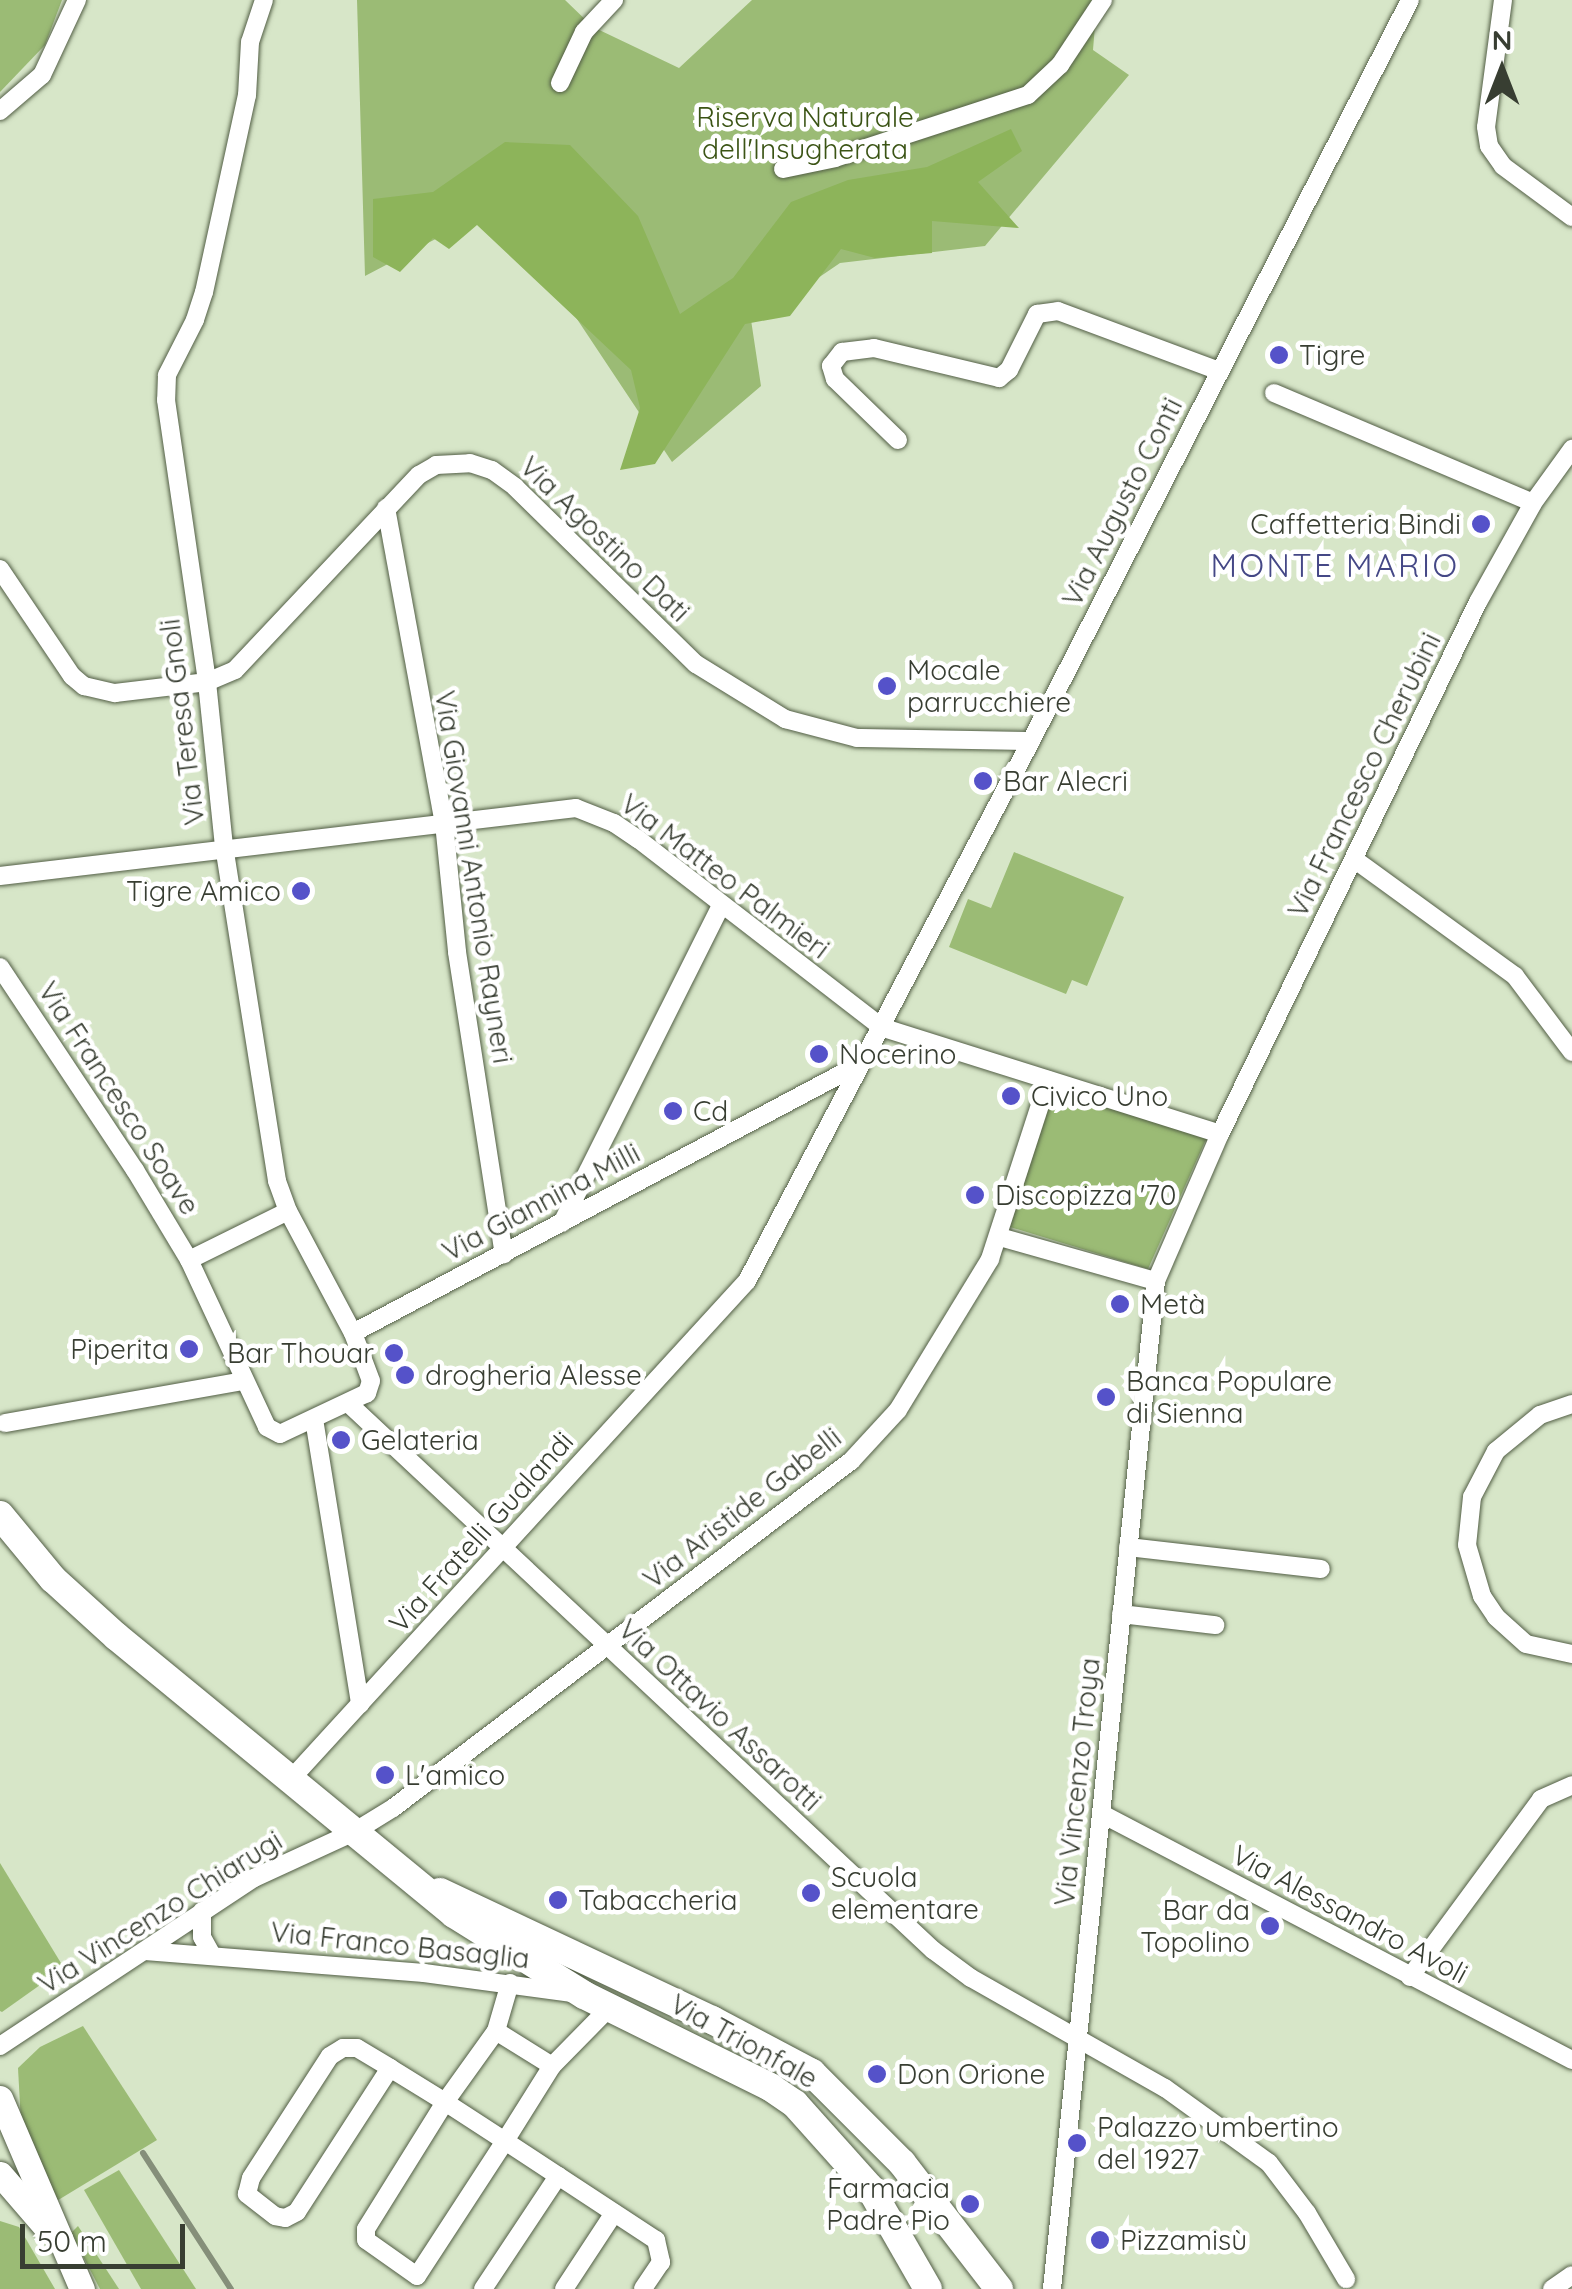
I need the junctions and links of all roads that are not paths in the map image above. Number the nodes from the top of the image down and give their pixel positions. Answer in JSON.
{"nodes":[{"id":1,"x":77,"y":0,"type":"edge"},
{"id":2,"x":264,"y":0,"type":"edge"},
{"id":3,"x":614,"y":0,"type":"edge"},
{"id":4,"x":1103,"y":0,"type":"edge"},
{"id":5,"x":1410,"y":0,"type":"edge"},
{"id":6,"x":1503,"y":0,"type":"edge"},
{"id":7,"x":560,"y":83,"type":"dead end"},
{"id":8,"x":0,"y":111,"type":"edge"},
{"id":9,"x":783,"y":170,"type":"dead end"},
{"id":10,"x":1572,"y":218,"type":"edge"},
{"id":11,"x":1220,"y":371,"type":"junction"},
{"id":12,"x":1274,"y":393,"type":"dead end"},
{"id":13,"x":898,"y":440,"type":"dead end"},
{"id":14,"x":1572,"y":449,"type":"edge"},
{"id":15,"x":1533,"y":503,"type":"junction"},
{"id":16,"x":386,"y":508,"type":"junction"},
{"id":17,"x":0,"y":569,"type":"edge"},
{"id":18,"x":207,"y":682,"type":"junction"},
{"id":19,"x":1030,"y":741,"type":"junction"},
{"id":20,"x":444,"y":823,"type":"junction"},
{"id":21,"x":224,"y":846,"type":"junction"},
{"id":22,"x":1354,"y":859,"type":"junction"},
{"id":23,"x":0,"y":876,"type":"edge"},
{"id":24,"x":721,"y":906,"type":"junction"},
{"id":25,"x":0,"y":967,"type":"edge"},
{"id":26,"x":881,"y":1027,"type":"junction"},
{"id":27,"x":1572,"y":1052,"type":"edge"},
{"id":28,"x":861,"y":1064,"type":"junction"},
{"id":29,"x":1048,"y":1080,"type":"junction"},
{"id":30,"x":1220,"y":1134,"type":"junction"},
{"id":31,"x":288,"y":1211,"type":"junction"},
{"id":32,"x":561,"y":1224,"type":"junction"},
{"id":33,"x":1000,"y":1237,"type":"junction"},
{"id":34,"x":504,"y":1254,"type":"junction"},
{"id":35,"x":189,"y":1260,"type":"junction"},
{"id":36,"x":1156,"y":1281,"type":"junction"},
{"id":37,"x":353,"y":1332,"type":"junction"},
{"id":38,"x":244,"y":1381,"type":"junction"},
{"id":39,"x":348,"y":1403,"type":"junction"},
{"id":40,"x":1572,"y":1404,"type":"edge"},
{"id":41,"x":314,"y":1419,"type":"junction"},
{"id":42,"x":5,"y":1423,"type":"dead end"},
{"id":43,"x":0,"y":1515,"type":"edge"},
{"id":44,"x":1128,"y":1547,"type":"junction"},
{"id":45,"x":504,"y":1549,"type":"junction"},
{"id":46,"x":1321,"y":1568,"type":"dead end"},
{"id":47,"x":1122,"y":1614,"type":"junction"},
{"id":48,"x":1215,"y":1626,"type":"dead end"},
{"id":49,"x":610,"y":1648,"type":"junction"},
{"id":50,"x":1572,"y":1654,"type":"edge"},
{"id":51,"x":360,"y":1704,"type":"junction"},
{"id":52,"x":291,"y":1779,"type":"junction"},
{"id":53,"x":1572,"y":1786,"type":"edge"},
{"id":54,"x":1104,"y":1815,"type":"junction"},
{"id":55,"x":354,"y":1832,"type":"junction"},
{"id":56,"x":419,"y":1885,"type":"junction"},
{"id":57,"x":202,"y":1910,"type":"junction"},
{"id":58,"x":144,"y":1950,"type":"junction"},
{"id":59,"x":211,"y":1953,"type":"junction"},
{"id":60,"x":1410,"y":1977,"type":"junction"},
{"id":61,"x":510,"y":1983,"type":"junction"},
{"id":62,"x":584,"y":1994,"type":"junction"},
{"id":63,"x":609,"y":2008,"type":"junction"},
{"id":64,"x":496,"y":2031,"type":"junction"},
{"id":65,"x":1077,"y":2038,"type":"junction"},
{"id":66,"x":0,"y":2046,"type":"edge"},
{"id":67,"x":1572,"y":2060,"type":"edge"},
{"id":68,"x":552,"y":2066,"type":"junction"},
{"id":69,"x":390,"y":2068,"type":"junction"},
{"id":70,"x":445,"y":2102,"type":"junction"},
{"id":71,"x":1,"y":2104,"type":"edge"},
{"id":72,"x":505,"y":2142,"type":"junction"},
{"id":73,"x":0,"y":2174,"type":"edge"},
{"id":74,"x":558,"y":2176,"type":"junction"},
{"id":75,"x":614,"y":2212,"type":"junction"},
{"id":76,"x":60,"y":2244,"type":"junction"},
{"id":77,"x":1572,"y":2275,"type":"edge"},
{"id":78,"x":1346,"y":2278,"type":"dead end"},
{"id":79,"x":413,"y":2283,"type":"edge"},
{"id":80,"x":82,"y":2289,"type":"edge"},
{"id":81,"x":483,"y":2289,"type":"edge"},
{"id":82,"x":564,"y":2289,"type":"edge"},
{"id":83,"x":643,"y":2289,"type":"edge"},
{"id":84,"x":928,"y":2289,"type":"edge"},
{"id":85,"x":999,"y":2289,"type":"edge"},
{"id":86,"x":1052,"y":2289,"type":"edge"},
{"id":87,"x":1552,"y":2289,"type":"edge"}],
"edges":[{"from":1,"to":8,"type":"street"},
{"from":2,"to":18,"type":"street","name":"Via Teresa Gnoli"},
{"from":3,"to":7,"type":"street"},
{"from":4,"to":9,"type":"street"},
{"from":5,"to":11,"type":"street","name":"Via Augusto Conti"},
{"from":6,"to":10,"type":"street"},
{"from":11,"to":13,"type":"street"},
{"from":11,"to":19,"type":"street","name":"Via Augusto Conti"},
{"from":12,"to":15,"type":"street"},
{"from":14,"to":15,"type":"street","name":"Via Francesco Cherubini"},
{"from":15,"to":22,"type":"street","name":"Via Francesco Cherubini"},
{"from":16,"to":18,"type":"street","name":"Via Agostino Dati"},
{"from":16,"to":19,"type":"street","name":"Via Agostino Dati"},
{"from":16,"to":20,"type":"street","name":"Via Giovanni Antonio Rayneri"},
{"from":17,"to":18,"type":"street"},
{"from":18,"to":21,"type":"street","name":"Via Teresa Gnoli"},
{"from":19,"to":26,"type":"street","name":"Via Augusto Conti"},
{"from":20,"to":21,"type":"street","name":"Via Matteo Palmieri"},
{"from":20,"to":24,"type":"street","name":"Via Matteo Palmieri"},
{"from":20,"to":34,"type":"street","name":"Via Giovanni Antonio Rayneri"},
{"from":21,"to":23,"type":"street","name":"Via Matteo Palmieri"},
{"from":21,"to":31,"type":"street","name":"Via Teresa Gnoli"},
{"from":22,"to":27,"type":"street"},
{"from":22,"to":30,"type":"street","name":"Via Francesco Cherubini"},
{"from":24,"to":26,"type":"street","name":"Via Matteo Palmieri"},
{"from":24,"to":32,"type":"street"},
{"from":25,"to":35,"type":"street","name":"Via Francesco Soave"},
{"from":26,"to":28,"type":"street","name":"Via Fratelli Gualandi"},
{"from":26,"to":29,"type":"street","name":"Via Matteo Palmieri"},
{"from":28,"to":32,"type":"street","name":"Via Giannina Milli"},
{"from":28,"to":45,"type":"street","name":"Via Fratelli Gualandi"},
{"from":29,"to":30,"type":"street","name":"Via Matteo Palmieri"},
{"from":29,"to":33,"type":"street","name":"Via Aristide Gabelli"},
{"from":30,"to":36,"type":"street","name":"Via Francesco Cherubini"},
{"from":31,"to":35,"type":"street"},
{"from":31,"to":37,"type":"street","name":"Via Teresa Gnoli"},
{"from":32,"to":34,"type":"street","name":"Via Giannina Milli"},
{"from":33,"to":36,"type":"street"},
{"from":33,"to":49,"type":"street","name":"Via Aristide Gabelli"},
{"from":34,"to":37,"type":"street","name":"Via Giannina Milli"},
{"from":35,"to":38,"type":"street","name":"Via Francesco Soave"},
{"from":36,"to":44,"type":"street","name":"Via Vincenzo Troya"},
{"from":37,"to":39,"type":"street","name":"Via Teresa Gnoli"},
{"from":38,"to":41,"type":"street","name":"Via Francesco Soave"},
{"from":38,"to":42,"type":"street"},
{"from":39,"to":41,"type":"street"},
{"from":39,"to":45,"type":"street","name":"Via Ottavio Assarotti"},
{"from":40,"to":50,"type":"street"},
{"from":41,"to":51,"type":"street"},
{"from":43,"to":52,"type":"main road","name":"Via Trionfale"},
{"from":44,"to":46,"type":"street"},
{"from":44,"to":47,"type":"street","name":"Via Vincenzo Troya"},
{"from":45,"to":49,"type":"street","name":"Via Ottavio Assarotti"},
{"from":45,"to":51,"type":"street","name":"Via Fratelli Gualandi"},
{"from":47,"to":48,"type":"street"},
{"from":47,"to":54,"type":"street","name":"Via Vincenzo Troya"},
{"from":49,"to":55,"type":"street","name":"Via Aristide Gabelli"},
{"from":49,"to":65,"type":"street","name":"Via Ottavio Assarotti"},
{"from":51,"to":52,"type":"street","name":"Via Fratelli Gualandi"},
{"from":52,"to":55,"type":"main road","name":"Via Trionfale"},
{"from":53,"to":60,"type":"street"},
{"from":54,"to":60,"type":"street","name":"Via Alessandro Avoli"},
{"from":54,"to":65,"type":"street","name":"Via Vincenzo Troya"},
{"from":55,"to":56,"type":"main road","name":"Via Trionfale"},
{"from":55,"to":57,"type":"street","name":"Via Vincenzo Chiarugi"},
{"from":56,"to":62,"type":"main road","name":"Via Trionfale"},
{"from":56,"to":85,"type":"main road","name":"Via Trionfale"},
{"from":57,"to":58,"type":"street","name":"Via Vincenzo Chiarugi"},
{"from":57,"to":59,"type":"street"},
{"from":58,"to":59,"type":"street","name":"Via Franco Basaglia"},
{"from":58,"to":66,"type":"street","name":"Via Vincenzo Chiarugi"},
{"from":59,"to":61,"type":"street","name":"Via Franco Basaglia"},
{"from":60,"to":67,"type":"street","name":"Via Alessandro Avoli"},
{"from":61,"to":62,"type":"street","name":"Via Franco Basaglia"},
{"from":61,"to":64,"type":"street"},
{"from":62,"to":63,"type":"main road","name":"Via Trionfale"},
{"from":63,"to":68,"type":"street"},
{"from":63,"to":84,"type":"main road","name":"Via Trionfale"},
{"from":64,"to":68,"type":"street"},
{"from":64,"to":70,"type":"street"},
{"from":65,"to":78,"type":"street","name":"Via Ottavio Assarotti"},
{"from":65,"to":86,"type":"street","name":"Via Vincenzo Troya"},
{"from":68,"to":72,"type":"street"},
{"from":69,"to":69,"type":"street"},
{"from":69,"to":70,"type":"street"},
{"from":70,"to":72,"type":"street"},
{"from":70,"to":79,"type":"street"},
{"from":71,"to":76,"type":"street"},
{"from":72,"to":74,"type":"street"},
{"from":72,"to":79,"type":"street"},
{"from":73,"to":76,"type":"street"},
{"from":74,"to":75,"type":"street"},
{"from":74,"to":81,"type":"street"},
{"from":75,"to":82,"type":"street"},
{"from":75,"to":83,"type":"street"},
{"from":76,"to":80,"type":"street"},
{"from":77,"to":87,"type":"street"}]}
